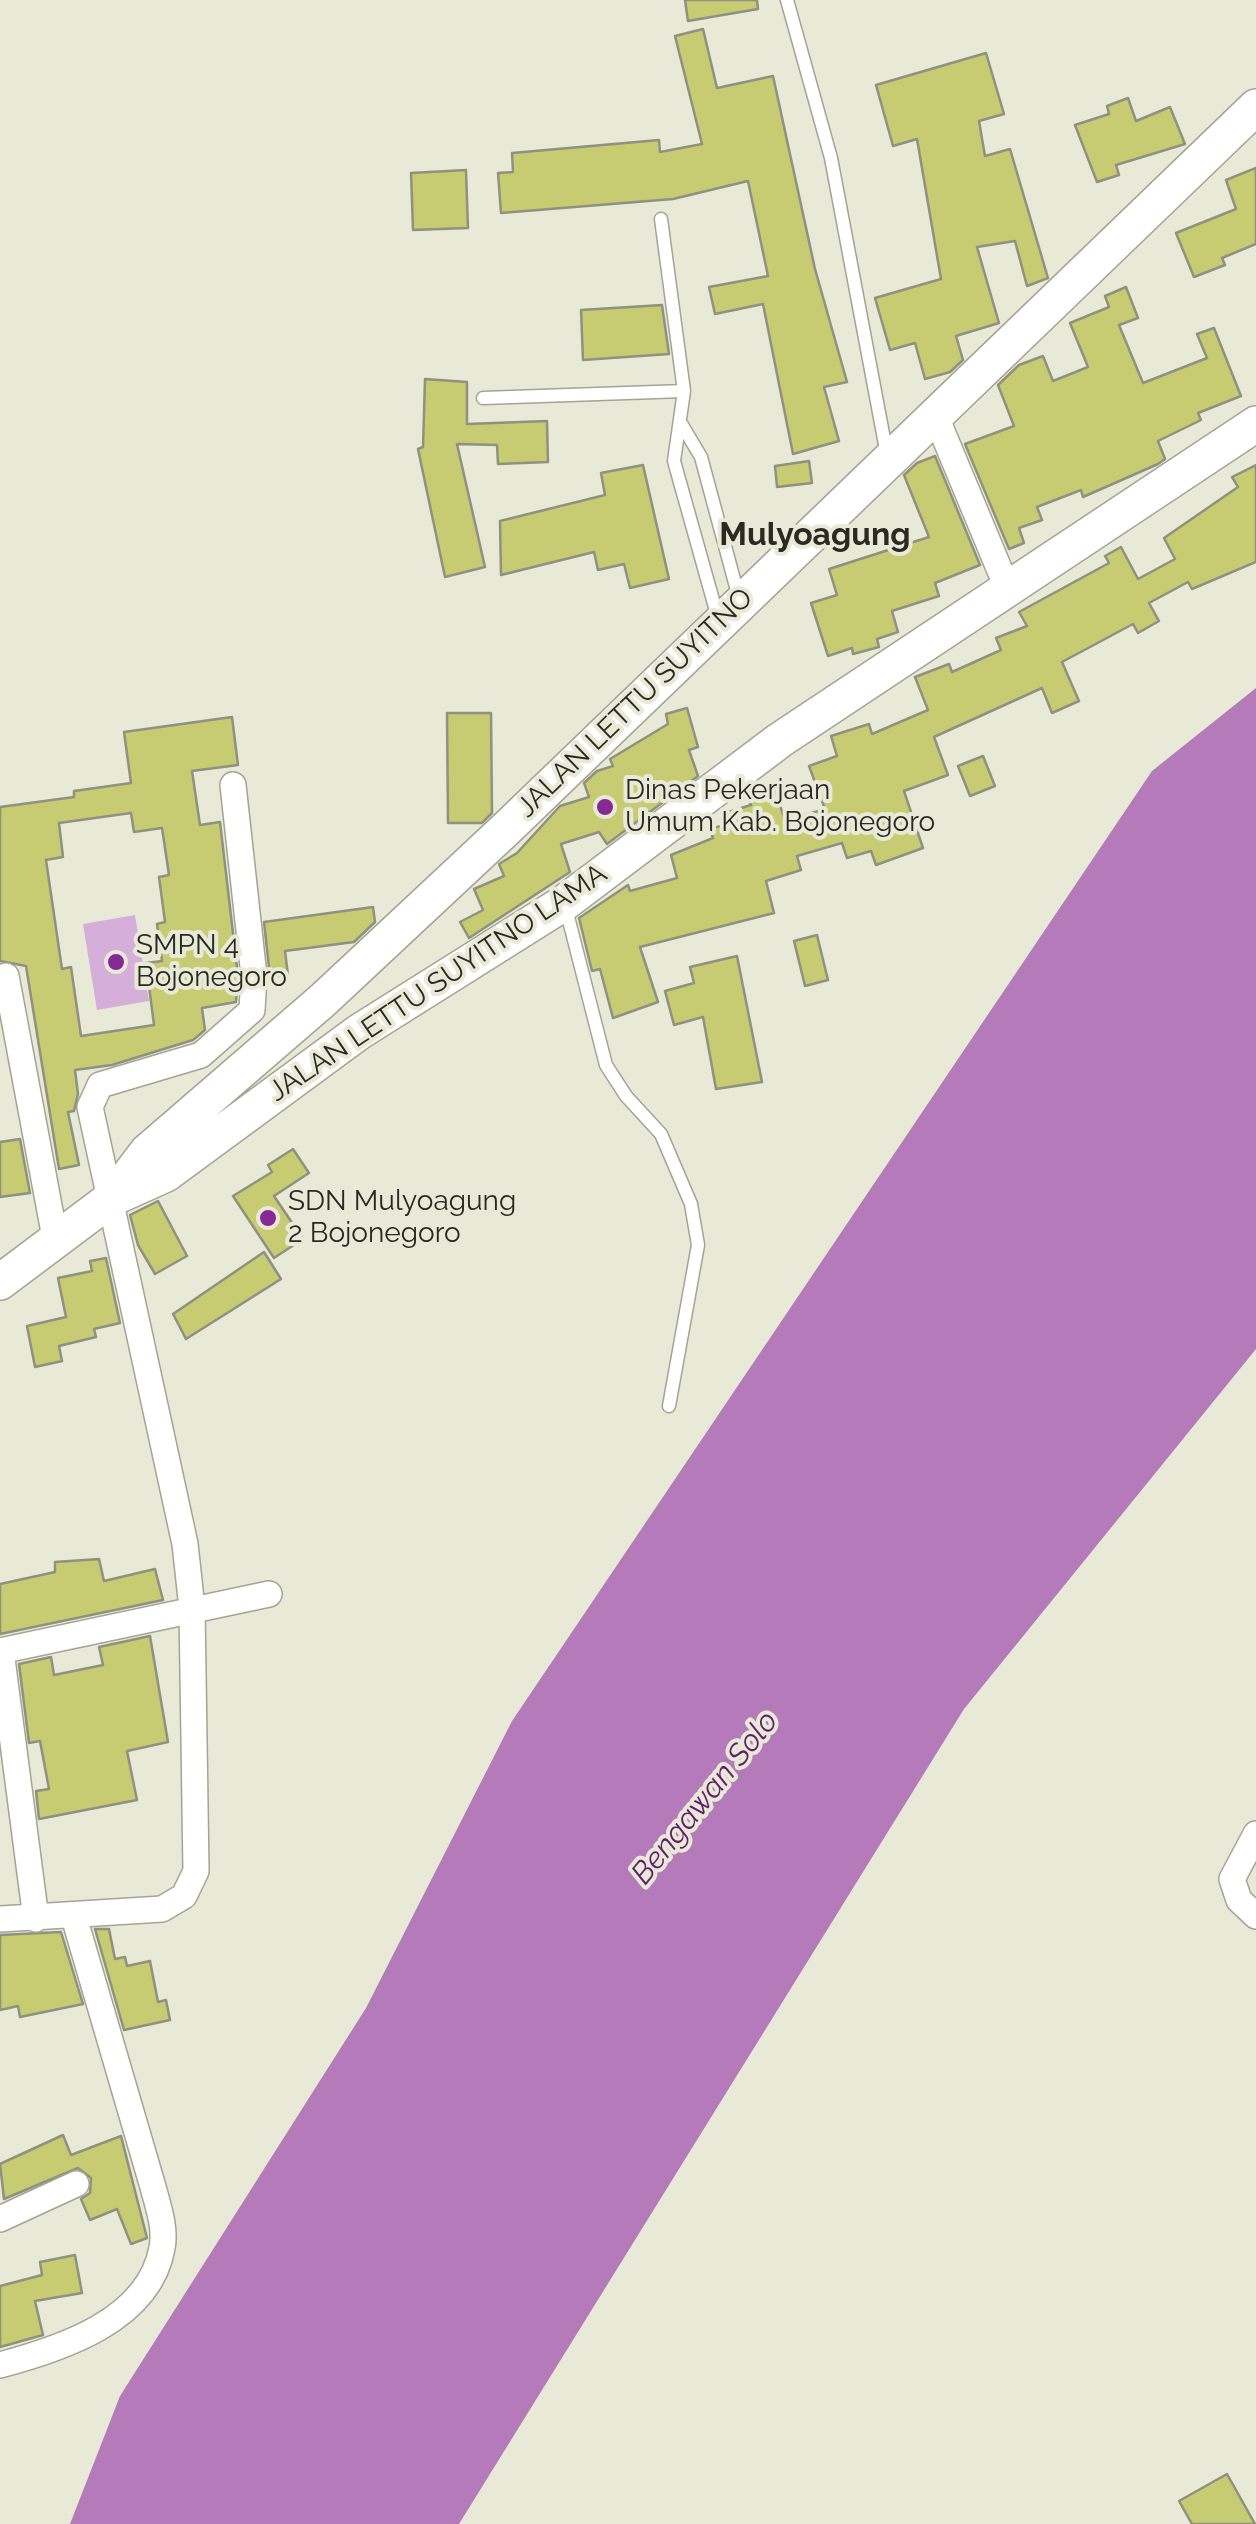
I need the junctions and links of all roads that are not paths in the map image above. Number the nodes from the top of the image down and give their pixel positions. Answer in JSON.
{"nodes":[{"id":1,"x":787,"y":0,"type":"edge"},
{"id":2,"x":1254,"y":114,"type":"edge"},
{"id":3,"x":661,"y":220,"type":"dead end"},
{"id":4,"x":684,"y":391,"type":"junction"},
{"id":5,"x":483,"y":398,"type":"dead end"},
{"id":6,"x":934,"y":412,"type":"junction"},
{"id":7,"x":1256,"y":424,"type":"edge"},
{"id":8,"x":682,"y":426,"type":"junction"},
{"id":9,"x":888,"y":458,"type":"junction"},
{"id":10,"x":1008,"y":590,"type":"junction"},
{"id":11,"x":729,"y":610,"type":"junction"},
{"id":12,"x":233,"y":786,"type":"dead end"},
{"id":13,"x":564,"y":903,"type":"junction"},
{"id":14,"x":6,"y":976,"type":"dead end"},
{"id":15,"x":323,"y":1000,"type":"junction"},
{"id":16,"x":359,"y":1032,"type":"junction"},
{"id":17,"x":112,"y":1198,"type":"junction"},
{"id":18,"x":56,"y":1243,"type":"junction"},
{"id":19,"x":0,"y":1282,"type":"edge"},
{"id":20,"x":670,"y":1406,"type":"dead end"},
{"id":21,"x":269,"y":1594,"type":"dead end"},
{"id":22,"x":192,"y":1608,"type":"junction"},
{"id":23,"x":0,"y":1651,"type":"edge"},
{"id":24,"x":1256,"y":1834,"type":"edge"},
{"id":25,"x":1256,"y":1916,"type":"edge"},
{"id":26,"x":74,"y":1917,"type":"junction"},
{"id":27,"x":36,"y":1918,"type":"junction"},
{"id":28,"x":0,"y":1919,"type":"edge"},
{"id":29,"x":76,"y":2184,"type":"dead end"},
{"id":30,"x":0,"y":2219,"type":"edge"},
{"id":31,"x":0,"y":2365,"type":"edge"}],
"edges":[{"from":1,"to":9,"type":"lane"},
{"from":2,"to":6,"type":"main road","name":"JALAN LETTU SUYITNO"},
{"from":3,"to":4,"type":"lane"},
{"from":4,"to":5,"type":"lane"},
{"from":4,"to":8,"type":"lane"},
{"from":6,"to":9,"type":"main road","name":"JALAN LETTU SUYITNO"},
{"from":6,"to":10,"type":"street"},
{"from":7,"to":10,"type":"main road","name":"JALAN LETTU SUYITNO LAMA"},
{"from":8,"to":11,"type":"lane"},
{"from":8,"to":11,"type":"lane"},
{"from":9,"to":11,"type":"main road","name":"JALAN LETTU SUYITNO"},
{"from":10,"to":13,"type":"main road","name":"JALAN LETTU SUYITNO LAMA"},
{"from":11,"to":15,"type":"main road","name":"JALAN LETTU SUYITNO"},
{"from":12,"to":17,"type":"street"},
{"from":13,"to":16,"type":"main road","name":"JALAN LETTU SUYITNO LAMA"},
{"from":13,"to":20,"type":"lane"},
{"from":14,"to":18,"type":"street"},
{"from":15,"to":16,"type":"main road"},
{"from":15,"to":17,"type":"main road","name":"JALAN LETTU SUYITNO"},
{"from":16,"to":17,"type":"main road","name":"JALAN LETTU SUYITNO LAMA"},
{"from":17,"to":18,"type":"main road","name":"JALAN LETTU SUYITNO"},
{"from":17,"to":22,"type":"street"},
{"from":18,"to":19,"type":"main road","name":"JALAN LETTU SUYITNO"},
{"from":21,"to":22,"type":"street"},
{"from":22,"to":23,"type":"street"},
{"from":22,"to":26,"type":"street"},
{"from":23,"to":27,"type":"street"},
{"from":24,"to":25,"type":"street"},
{"from":26,"to":27,"type":"street"},
{"from":26,"to":31,"type":"street"},
{"from":27,"to":28,"type":"street"},
{"from":29,"to":30,"type":"street"}]}
